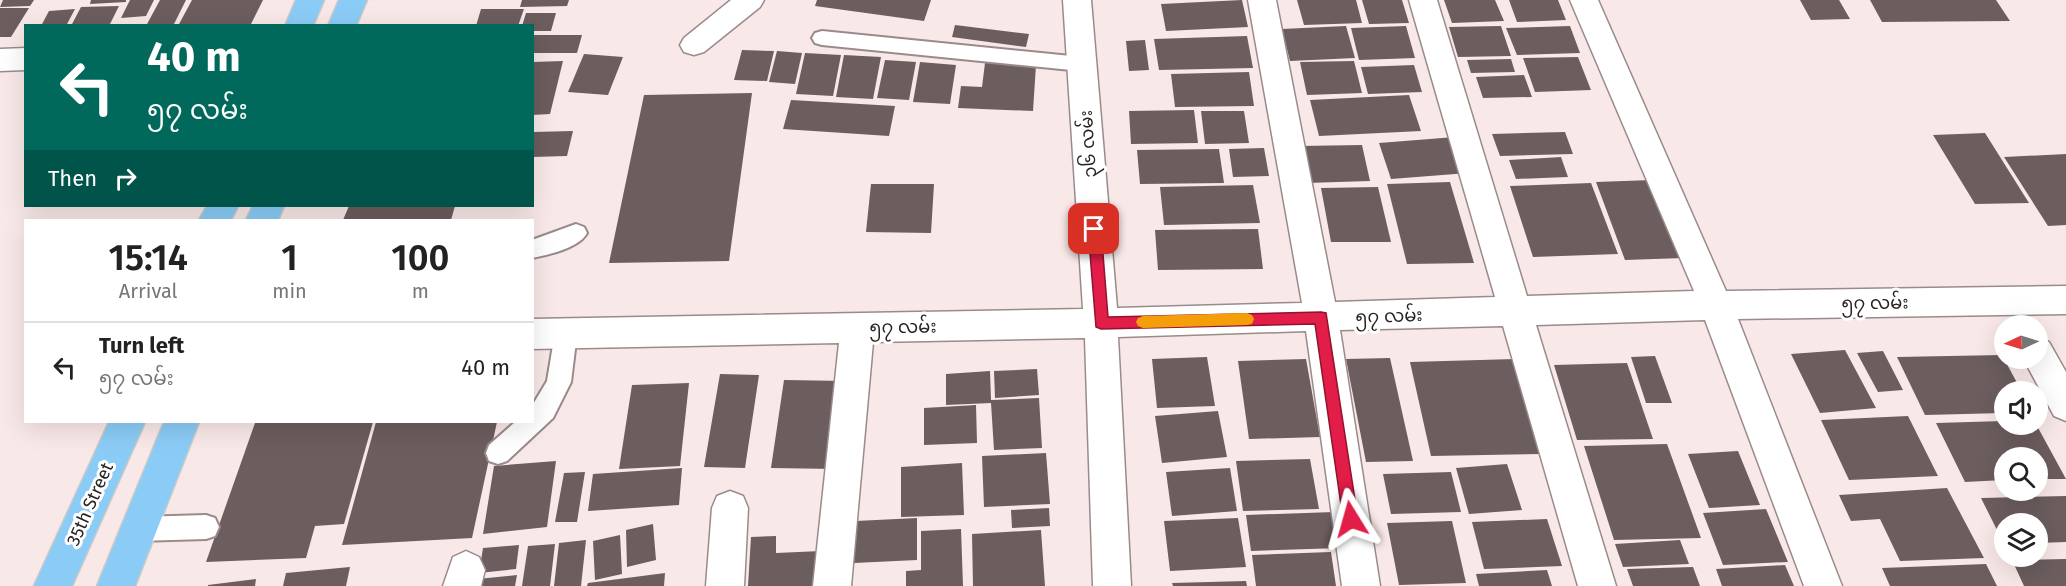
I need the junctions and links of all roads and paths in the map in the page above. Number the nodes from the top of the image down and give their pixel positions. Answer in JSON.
{"nodes":[{"id":1,"x":310,"y":0,"type":"edge"},
{"id":2,"x":353,"y":0,"type":"edge"},
{"id":3,"x":750,"y":0,"type":"edge"},
{"id":4,"x":1077,"y":0,"type":"edge"},
{"id":5,"x":1262,"y":0,"type":"edge"},
{"id":6,"x":1423,"y":0,"type":"edge"},
{"id":7,"x":1584,"y":0,"type":"edge"},
{"id":8,"x":301,"y":24,"type":"edge"},
{"id":9,"x":343,"y":24,"type":"edge"},
{"id":10,"x":822,"y":38,"type":"dead end"},
{"id":11,"x":694,"y":45,"type":"dead end"},
{"id":12,"x":24,"y":59,"type":"edge"},
{"id":13,"x":0,"y":60,"type":"edge"},
{"id":14,"x":1082,"y":64,"type":"junction"},
{"id":15,"x":576,"y":233,"type":"dead end"},
{"id":16,"x":534,"y":249,"type":"edge"},
{"id":17,"x":2066,"y":300,"type":"edge"},
{"id":18,"x":1716,"y":305,"type":"junction"},
{"id":19,"x":1516,"y":312,"type":"junction"},
{"id":20,"x":2015,"y":313,"type":"edge"},
{"id":21,"x":1321,"y":318,"type":"junction"},
{"id":22,"x":1101,"y":323,"type":"junction"},
{"id":23,"x":857,"y":328,"type":"junction"},
{"id":24,"x":566,"y":333,"type":"junction"},
{"id":25,"x":534,"y":334,"type":"edge"},
{"id":26,"x":2046,"y":369,"type":"edge"},
{"id":27,"x":2066,"y":405,"type":"edge"},
{"id":28,"x":534,"y":420,"type":"edge"},
{"id":29,"x":127,"y":423,"type":"edge"},
{"id":30,"x":181,"y":423,"type":"edge"},
{"id":31,"x":531,"y":423,"type":"edge"},
{"id":32,"x":498,"y":453,"type":"dead end"},
{"id":33,"x":729,"y":508,"type":"dead end"},
{"id":34,"x":206,"y":527,"type":"dead end"},
{"id":35,"x":138,"y":529,"type":"junction"},
{"id":36,"x":53,"y":586,"type":"edge"},
{"id":37,"x":116,"y":586,"type":"edge"},
{"id":38,"x":725,"y":586,"type":"edge"},
{"id":39,"x":832,"y":586,"type":"edge"},
{"id":40,"x":1112,"y":586,"type":"edge"},
{"id":41,"x":1361,"y":586,"type":"edge"},
{"id":42,"x":1598,"y":586,"type":"edge"},
{"id":43,"x":1822,"y":586,"type":"edge"}],
"edges":[{"from":1,"to":8,"type":"main road"},
{"from":2,"to":9,"type":"main road"},
{"from":3,"to":11,"type":"street"},
{"from":4,"to":14,"type":"street","name":"၃၆ လမ်း"},
{"from":5,"to":21,"type":"street"},
{"from":6,"to":19,"type":"street"},
{"from":7,"to":18,"type":"street"},
{"from":10,"to":14,"type":"lane"},
{"from":12,"to":13,"type":"street"},
{"from":14,"to":22,"type":"street","name":"၃၆ လမ်း"},
{"from":15,"to":16,"type":"lane"},
{"from":17,"to":20,"type":"street","name":"၅၇ လမ်း"},
{"from":18,"to":19,"type":"street","name":"၅၇ လမ်း"},
{"from":18,"to":20,"type":"street","name":"၅၇ လမ်း"},
{"from":18,"to":43,"type":"street"},
{"from":19,"to":21,"type":"street","name":"၅၇ လမ်း"},
{"from":19,"to":42,"type":"street"},
{"from":21,"to":22,"type":"street","name":"၅၇ လမ်း"},
{"from":21,"to":41,"type":"street"},
{"from":22,"to":23,"type":"street","name":"၅၇ လမ်း"},
{"from":22,"to":40,"type":"street","name":"၃၆ လမ်း"},
{"from":23,"to":24,"type":"street","name":"၅၇ လမ်း"},
{"from":23,"to":39,"type":"street"},
{"from":24,"to":25,"type":"street","name":"၅၇ လမ်း"},
{"from":24,"to":28,"type":"lane"},
{"from":26,"to":27,"type":"street"},
{"from":29,"to":36,"type":"main road","name":"35th Street"},
{"from":30,"to":35,"type":"main road"},
{"from":31,"to":32,"type":"lane"},
{"from":33,"to":38,"type":"street"},
{"from":34,"to":35,"type":"lane"},
{"from":35,"to":37,"type":"main road"}]}
